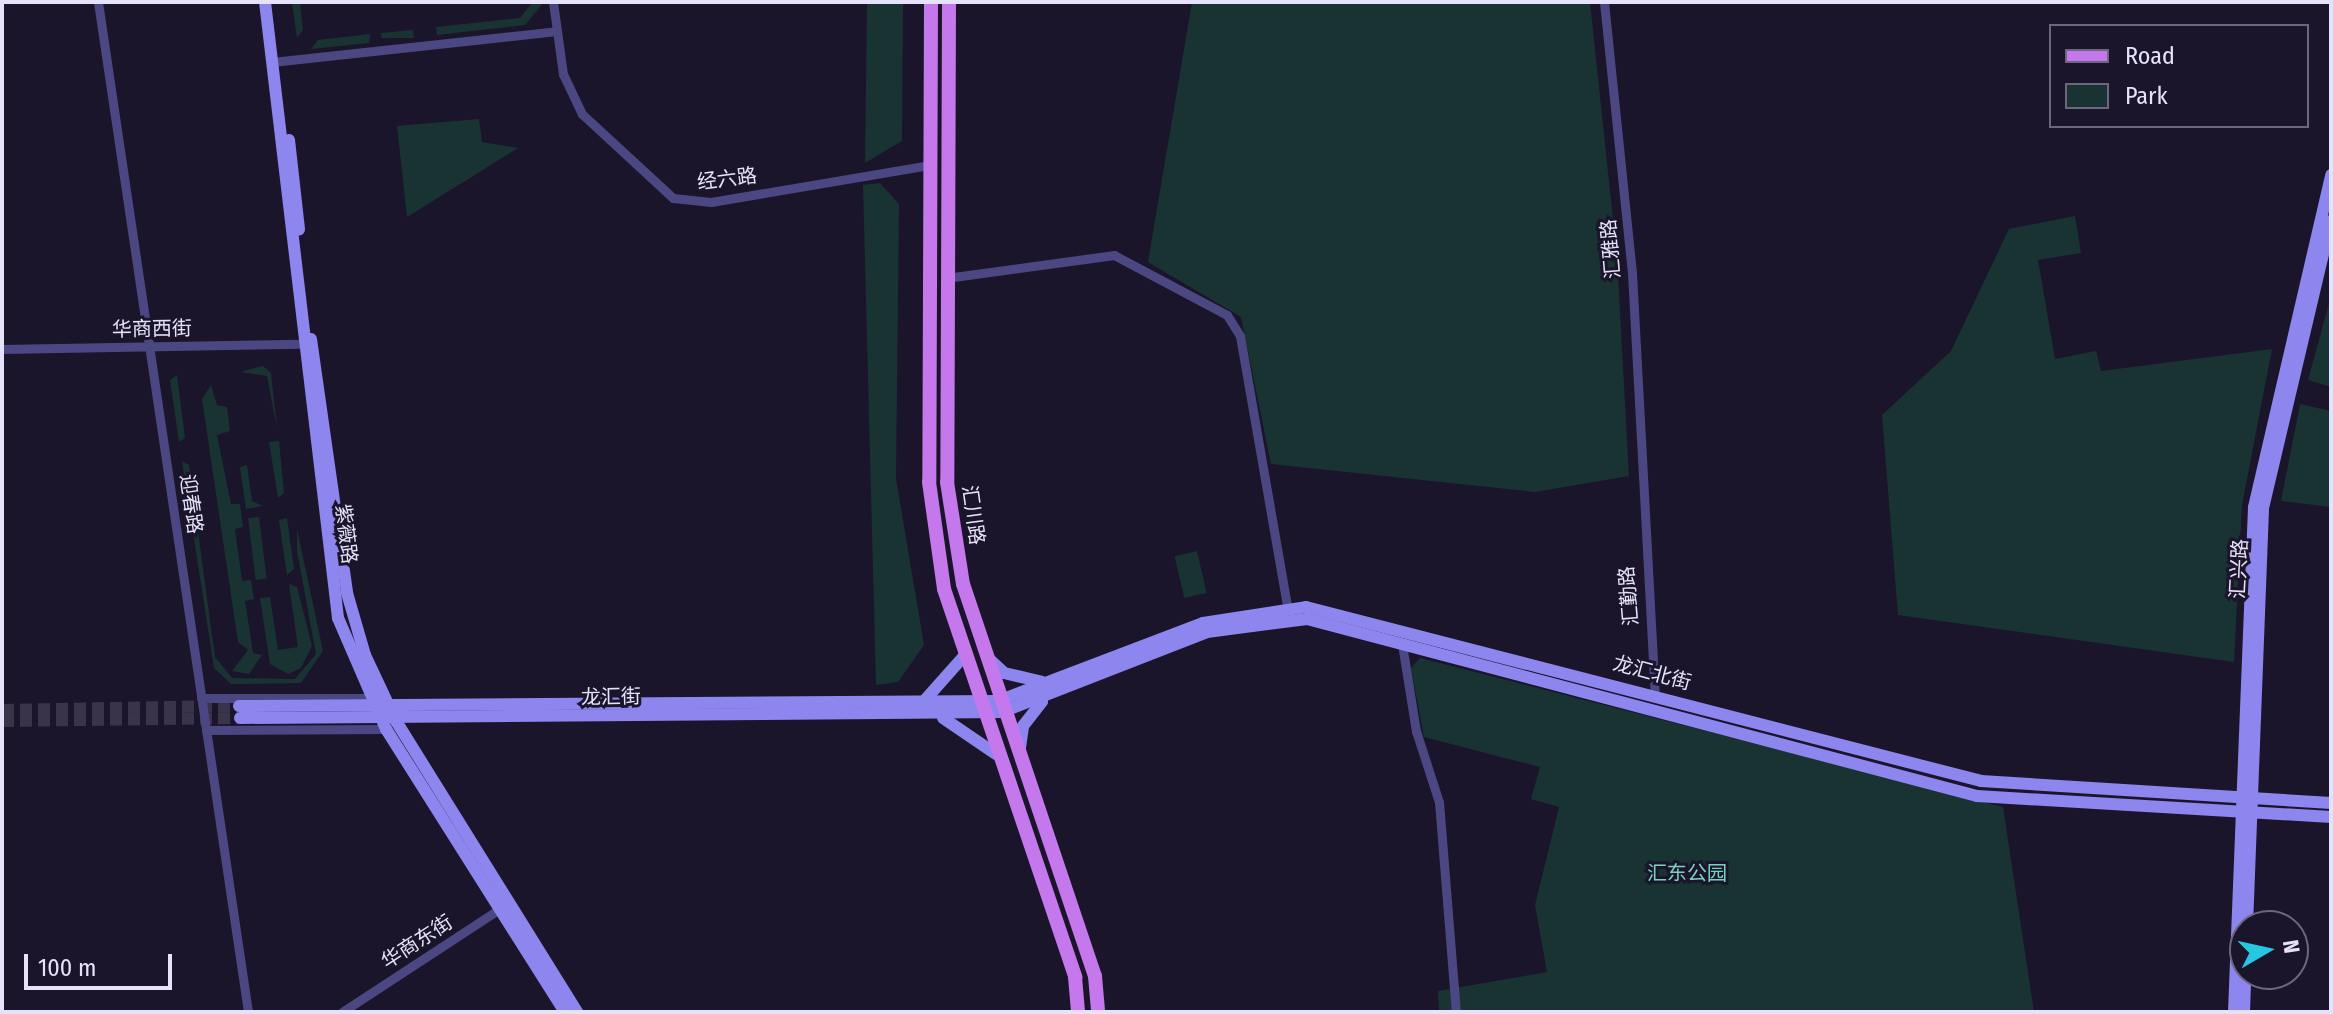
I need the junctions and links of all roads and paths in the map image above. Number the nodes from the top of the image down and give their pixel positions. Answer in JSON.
{"nodes":[{"id":1,"x":98,"y":2,"type":"edge"},
{"id":2,"x":265,"y":2,"type":"edge"},
{"id":3,"x":273,"y":2,"type":"edge"},
{"id":4,"x":553,"y":2,"type":"edge"},
{"id":5,"x":931,"y":2,"type":"edge"},
{"id":6,"x":949,"y":2,"type":"edge"},
{"id":7,"x":1604,"y":2,"type":"edge"},
{"id":8,"x":556,"y":31,"type":"junction"},
{"id":9,"x":276,"y":62,"type":"junction"},
{"id":10,"x":929,"y":165,"type":"junction"},
{"id":11,"x":2331,"y":175,"type":"edge"},
{"id":12,"x":2331,"y":221,"type":"edge"},
{"id":13,"x":946,"y":278,"type":"junction"},
{"id":14,"x":303,"y":344,"type":"junction"},
{"id":15,"x":149,"y":347,"type":"junction"},
{"id":16,"x":2,"y":349,"type":"edge"},
{"id":17,"x":1639,"y":495,"type":"joint"},
{"id":18,"x":1287,"y":606,"type":"junction"},
{"id":19,"x":1402,"y":644,"type":"junction"},
{"id":20,"x":984,"y":654,"type":"junction"},
{"id":21,"x":965,"y":655,"type":"junction"},
{"id":22,"x":1055,"y":687,"type":"junction"},
{"id":23,"x":1655,"y":694,"type":"junction"},
{"id":24,"x":201,"y":698,"type":"junction"},
{"id":25,"x":378,"y":705,"type":"junction"},
{"id":26,"x":980,"y":707,"type":"junction"},
{"id":27,"x":1000,"y":707,"type":"junction"},
{"id":28,"x":926,"y":708,"type":"junction"},
{"id":29,"x":388,"y":723,"type":"junction"},
{"id":30,"x":206,"y":730,"type":"junction"},
{"id":31,"x":996,"y":754,"type":"junction"},
{"id":32,"x":1020,"y":759,"type":"junction"},
{"id":33,"x":2246,"y":798,"type":"junction"},
{"id":34,"x":2331,"y":803,"type":"edge"},
{"id":35,"x":2246,"y":814,"type":"junction"},
{"id":36,"x":2331,"y":817,"type":"edge"},
{"id":37,"x":506,"y":904,"type":"junction"},
{"id":38,"x":2247,"y":910,"type":"edge"},
{"id":39,"x":2245,"y":990,"type":"edge"},
{"id":40,"x":248,"y":1012,"type":"edge"},
{"id":41,"x":342,"y":1012,"type":"edge"},
{"id":42,"x":565,"y":1012,"type":"edge"},
{"id":43,"x":577,"y":1012,"type":"edge"},
{"id":44,"x":1078,"y":1012,"type":"edge"},
{"id":45,"x":1098,"y":1012,"type":"edge"},
{"id":46,"x":1456,"y":1012,"type":"edge"},
{"id":47,"x":2234,"y":1012,"type":"edge"},
{"id":48,"x":2244,"y":1012,"type":"edge"}],
"edges":[{"from":1,"to":15,"type":"street","name":"迎春路"},
{"from":2,"to":9,"type":"main road","name":"紫薇路"},
{"from":3,"to":9,"type":"main road","name":"紫薇路"},
{"from":4,"to":8,"type":"street","name":"经六路"},
{"from":5,"to":10,"type":"main road","name":"汇川路"},
{"from":6,"to":13,"type":"main road","name":"汇川路"},
{"from":7,"to":17,"type":"street","name":"汇雅路"},
{"from":8,"to":9,"type":"street"},
{"from":8,"to":10,"type":"street","name":"经六路"},
{"from":9,"to":14,"type":"main road","name":"紫薇路"},
{"from":9,"to":25,"type":"main road","name":"紫薇路"},
{"from":10,"to":21,"type":"main road","name":"汇川路"},
{"from":11,"to":33,"type":"main road"},
{"from":12,"to":33,"type":"main road","name":"汇兴路"},
{"from":13,"to":18,"type":"street"},
{"from":13,"to":20,"type":"main road","name":"汇川路"},
{"from":14,"to":15,"type":"street","name":"华商西街"},
{"from":14,"to":25,"type":"main road","name":"紫薇路"},
{"from":15,"to":16,"type":"street","name":"华商西街"},
{"from":15,"to":24,"type":"street","name":"迎春路"},
{"from":17,"to":23,"type":"street","name":"汇勤路"},
{"from":18,"to":22,"type":"main road","name":"龙汇北街"},
{"from":18,"to":23,"type":"main road","name":"龙汇北街"},
{"from":19,"to":22,"type":"main road","name":"龙汇北街"},
{"from":19,"to":35,"type":"main road","name":"龙汇北街"},
{"from":19,"to":46,"type":"street"},
{"from":20,"to":22,"type":"main road"},
{"from":20,"to":27,"type":"main road","name":"汇川路"},
{"from":21,"to":26,"type":"main road","name":"汇川路"},
{"from":21,"to":28,"type":"main road"},
{"from":22,"to":27,"type":"main road","name":"龙汇北街"},
{"from":22,"to":32,"type":"main road"},
{"from":23,"to":33,"type":"main road","name":"龙汇北街"},
{"from":24,"to":25,"type":"street"},
{"from":24,"to":30,"type":"street","name":"迎春路"},
{"from":25,"to":28,"type":"main road","name":"龙汇街"},
{"from":25,"to":29,"type":"main road","name":"紫薇路"},
{"from":25,"to":29,"type":"main road","name":"龙汇街"},
{"from":26,"to":27,"type":"main road","name":"龙汇北街"},
{"from":26,"to":28,"type":"main road","name":"龙汇街"},
{"from":26,"to":31,"type":"main road","name":"汇川路"},
{"from":27,"to":32,"type":"main road","name":"汇川路"},
{"from":28,"to":29,"type":"main road","name":"龙汇街"},
{"from":28,"to":31,"type":"main road"},
{"from":29,"to":30,"type":"street"},
{"from":29,"to":37,"type":"main road","name":"紫薇路"},
{"from":30,"to":40,"type":"street","name":"迎春路"},
{"from":31,"to":44,"type":"main road","name":"汇川路"},
{"from":32,"to":45,"type":"main road","name":"汇川路"},
{"from":33,"to":34,"type":"main road","name":"龙汇北街"},
{"from":33,"to":35,"type":"main road"},
{"from":35,"to":36,"type":"main road","name":"龙汇北街"},
{"from":35,"to":38,"type":"main road"},
{"from":35,"to":47,"type":"main road"},
{"from":37,"to":41,"type":"street","name":"华商东街"},
{"from":37,"to":42,"type":"main road","name":"紫薇路"},
{"from":37,"to":43,"type":"main road","name":"紫薇路"},
{"from":39,"to":48,"type":"main road"}]}
